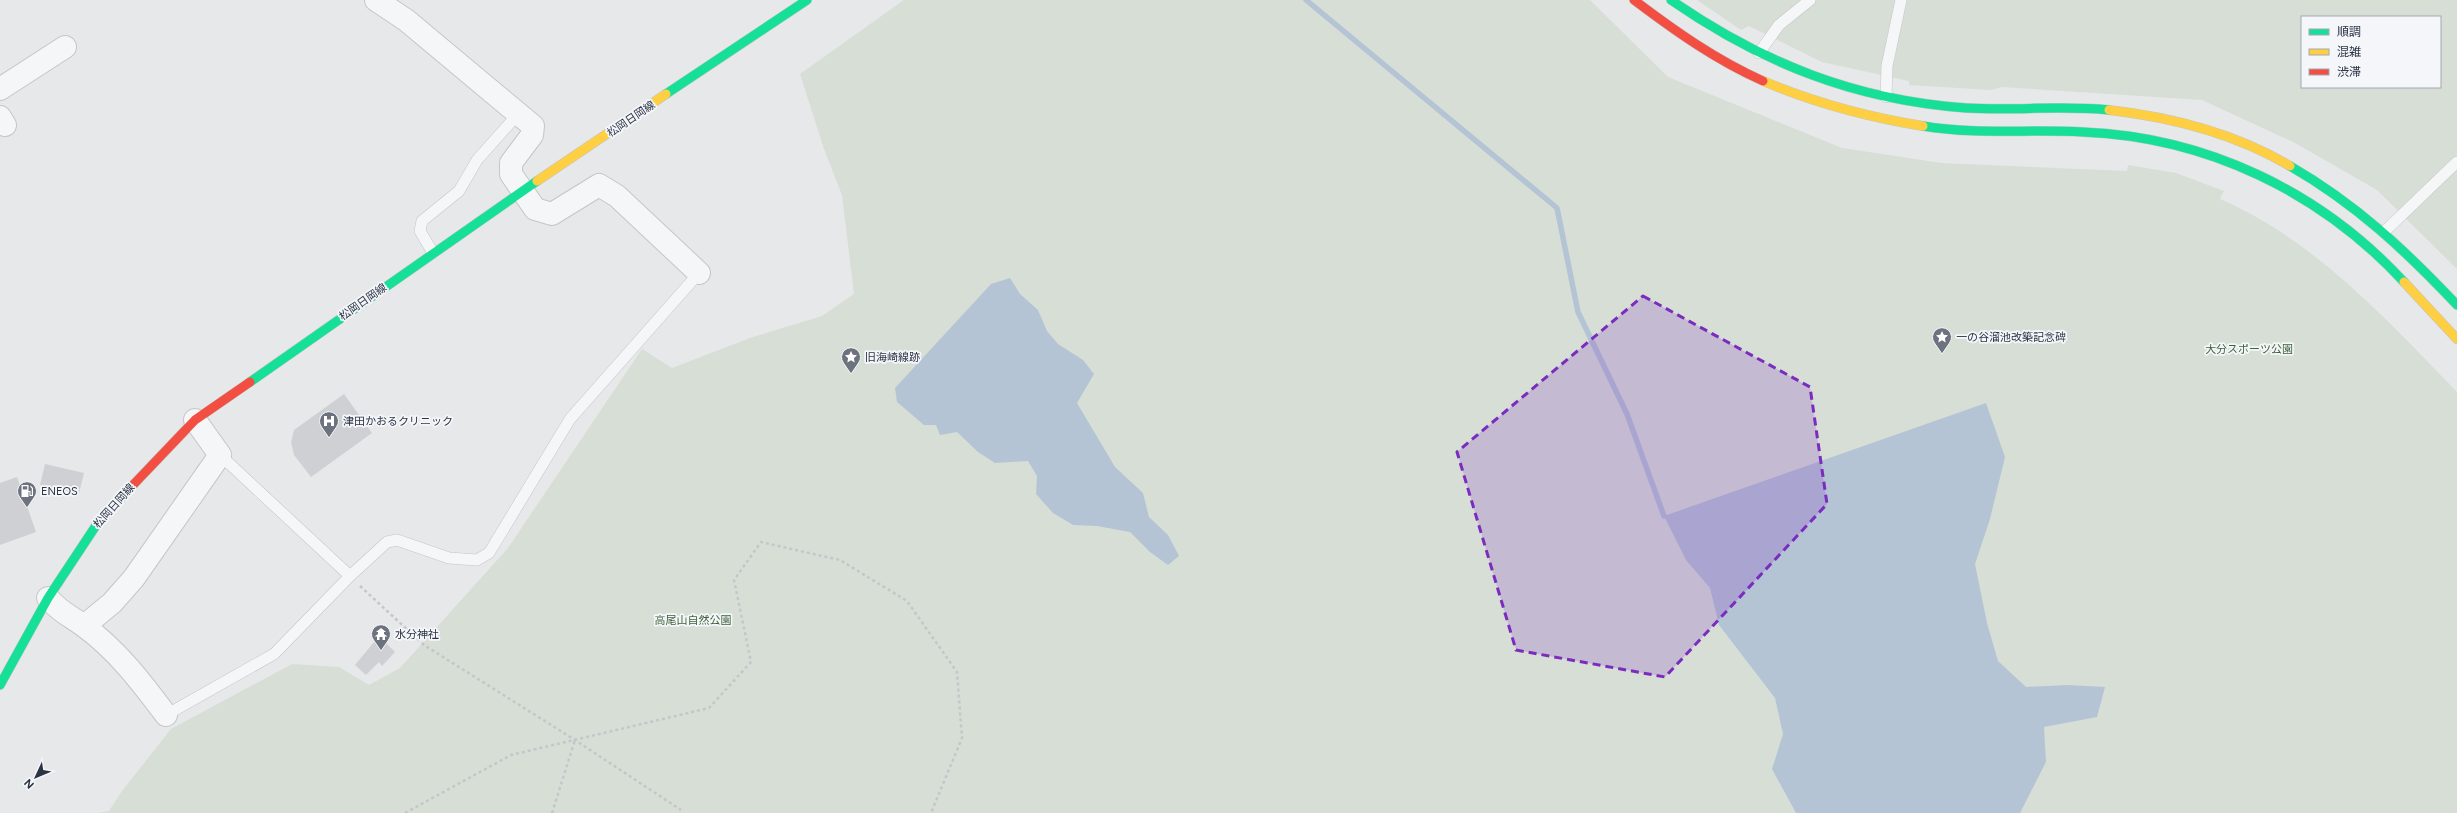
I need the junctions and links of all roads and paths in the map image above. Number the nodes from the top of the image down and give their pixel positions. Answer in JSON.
{"nodes":[{"id":1,"x":376,"y":0,"type":"edge"},
{"id":2,"x":1634,"y":0,"type":"edge"},
{"id":3,"x":1671,"y":0,"type":"edge"},
{"id":4,"x":1810,"y":0,"type":"edge"},
{"id":5,"x":1901,"y":0,"type":"edge"},
{"id":6,"x":803,"y":3,"type":"edge"},
{"id":7,"x":65,"y":47,"type":"dead end"},
{"id":8,"x":1758,"y":53,"type":"junction"},
{"id":9,"x":0,"y":89,"type":"edge"},
{"id":10,"x":1886,"y":98,"type":"junction"},
{"id":11,"x":519,"y":113,"type":"junction"},
{"id":12,"x":2457,"y":162,"type":"edge"},
{"id":13,"x":523,"y":191,"type":"junction"},
{"id":14,"x":2384,"y":232,"type":"junction"},
{"id":15,"x":433,"y":253,"type":"junction"},
{"id":16,"x":699,"y":273,"type":"joint"},
{"id":17,"x":2457,"y":305,"type":"edge"},
{"id":18,"x":2457,"y":339,"type":"edge"},
{"id":19,"x":195,"y":420,"type":"junction"},
{"id":20,"x":220,"y":456,"type":"junction"},
{"id":21,"x":350,"y":576,"type":"junction"},
{"id":22,"x":48,"y":598,"type":"junction"},
{"id":23,"x":84,"y":626,"type":"junction"},
{"id":24,"x":0,"y":684,"type":"edge"},
{"id":25,"x":166,"y":715,"type":"joint"},
{"id":26,"x":575,"y":740,"type":"junction"},
{"id":27,"x":681,"y":810,"type":"dead end"},
{"id":28,"x":405,"y":813,"type":"edge"},
{"id":29,"x":552,"y":813,"type":"edge"},
{"id":30,"x":931,"y":813,"type":"edge"}],
"edges":[{"from":1,"to":11,"type":"street"},
{"from":2,"to":18,"type":"street"},
{"from":3,"to":8,"type":"street"},
{"from":4,"to":8,"type":"lane"},
{"from":5,"to":10,"type":"lane"},
{"from":6,"to":13,"type":"street","name":"松岡日岡線"},
{"from":7,"to":9,"type":"street"},
{"from":8,"to":10,"type":"street"},
{"from":10,"to":14,"type":"street"},
{"from":11,"to":13,"type":"street"},
{"from":11,"to":15,"type":"lane"},
{"from":12,"to":14,"type":"lane"},
{"from":13,"to":15,"type":"street","name":"松岡日岡線"},
{"from":13,"to":16,"type":"street"},
{"from":14,"to":17,"type":"street"},
{"from":15,"to":19,"type":"street","name":"松岡日岡線"},
{"from":16,"to":21,"type":"lane"},
{"from":19,"to":20,"type":"street"},
{"from":19,"to":22,"type":"street","name":"松岡日岡線"},
{"from":20,"to":21,"type":"lane"},
{"from":20,"to":23,"type":"street"},
{"from":21,"to":25,"type":"lane"},
{"from":21,"to":26,"type":"path"},
{"from":22,"to":23,"type":"street"},
{"from":22,"to":24,"type":"street","name":"松岡日岡線"},
{"from":23,"to":25,"type":"street"},
{"from":26,"to":27,"type":"path"},
{"from":26,"to":28,"type":"path"},
{"from":26,"to":29,"type":"path"},
{"from":26,"to":30,"type":"path"}]}
